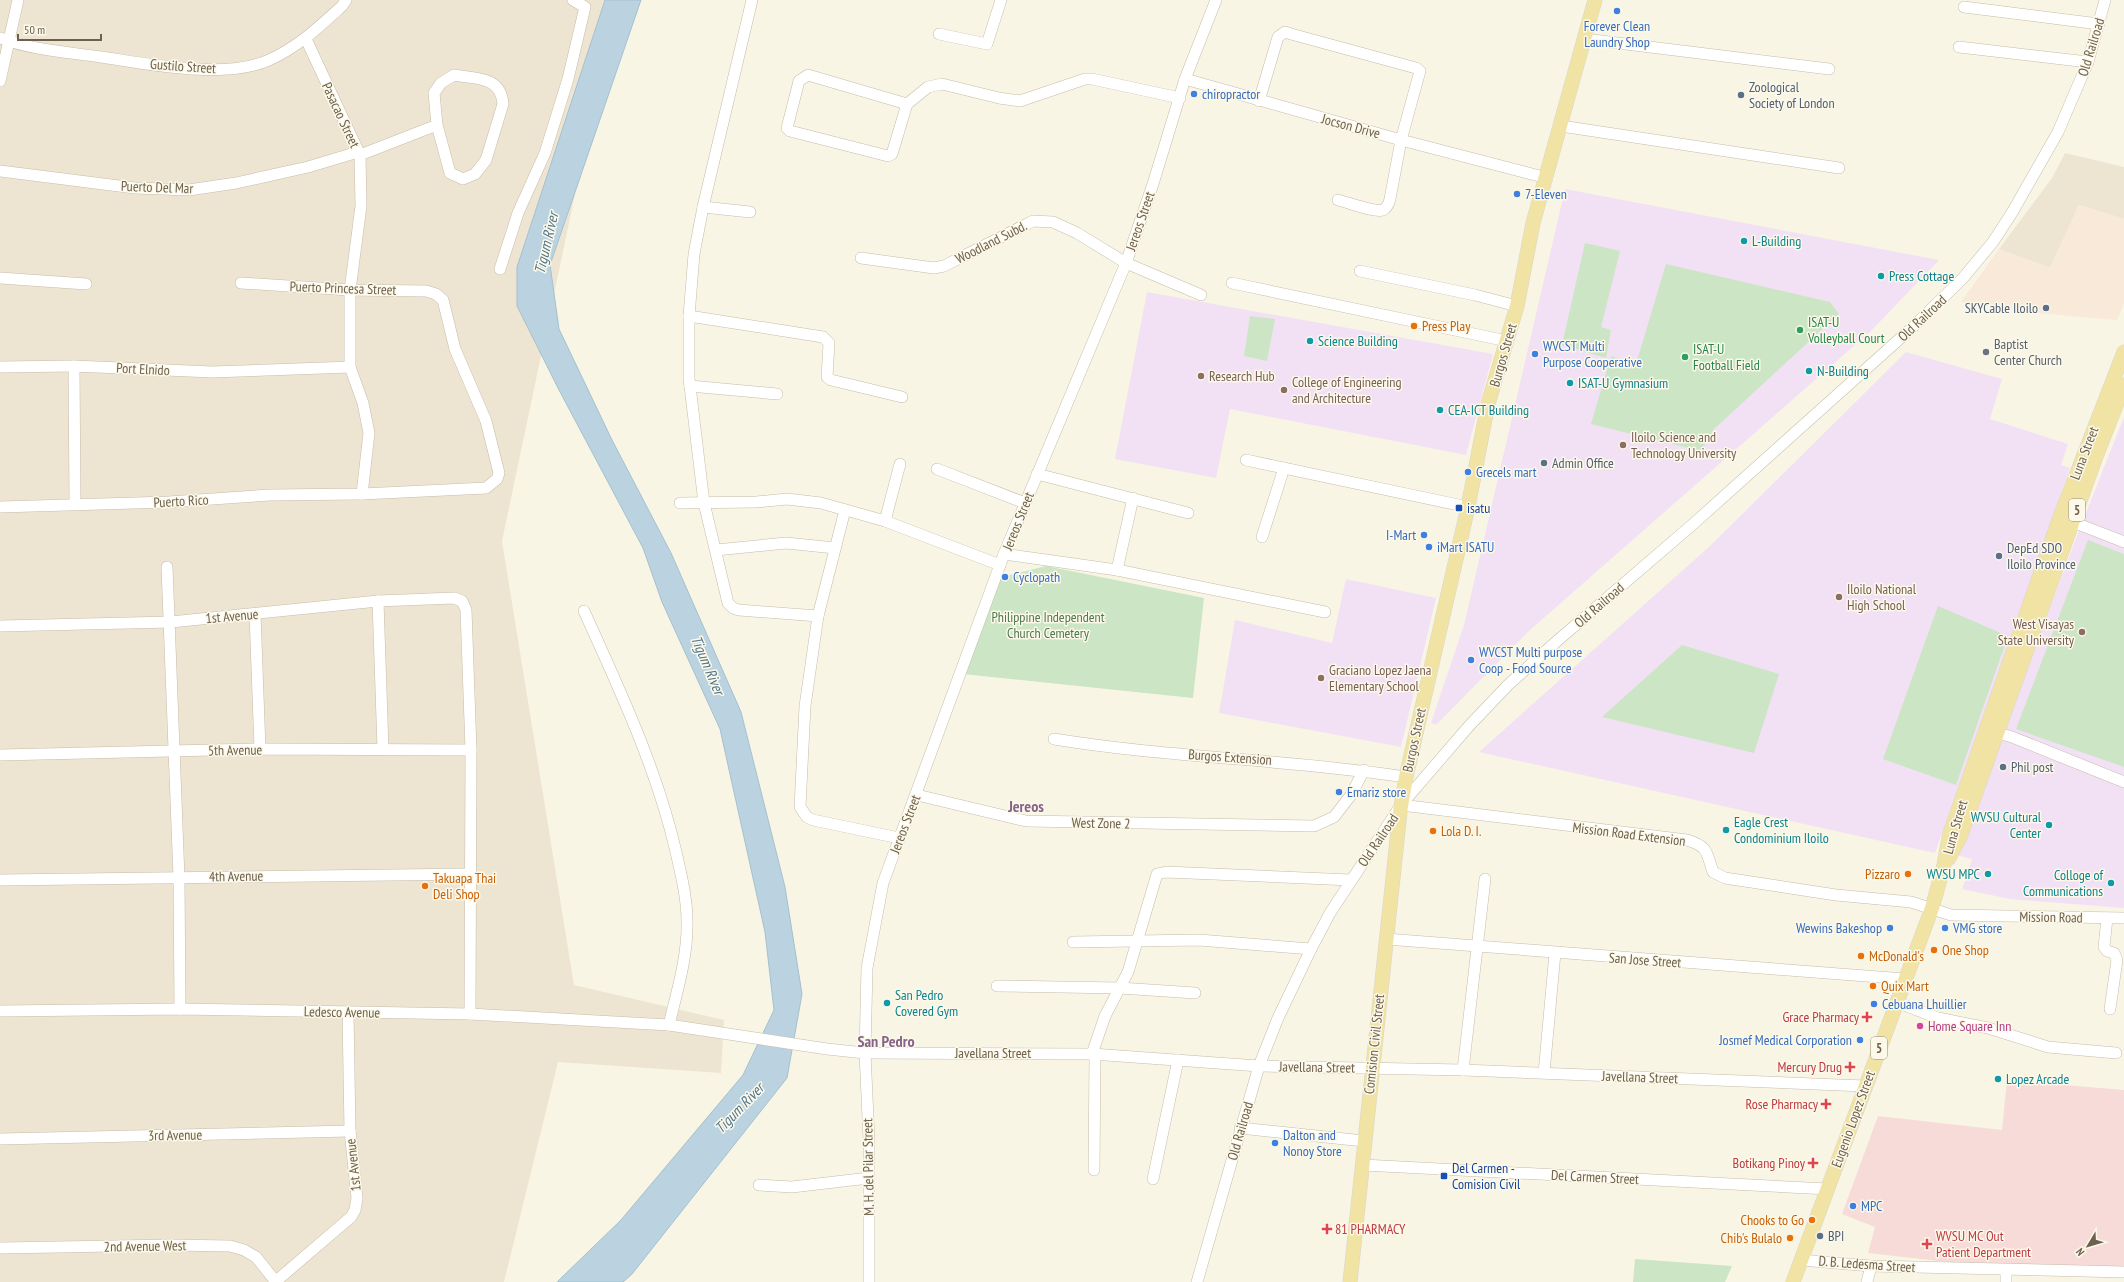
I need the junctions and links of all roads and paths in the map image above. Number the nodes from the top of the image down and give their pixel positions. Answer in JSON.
{"nodes":[{"id":1,"x":18,"y":0,"type":"edge"},
{"id":2,"x":346,"y":0,"type":"edge"},
{"id":3,"x":573,"y":0,"type":"edge"},
{"id":4,"x":752,"y":0,"type":"edge"},
{"id":5,"x":1001,"y":0,"type":"edge"},
{"id":6,"x":1216,"y":0,"type":"edge"},
{"id":7,"x":1595,"y":0,"type":"edge"},
{"id":8,"x":2105,"y":0,"type":"edge"},
{"id":9,"x":1964,"y":7,"type":"dead end"},
{"id":10,"x":2099,"y":24,"type":"junction"},
{"id":11,"x":939,"y":34,"type":"dead end"},
{"id":12,"x":4,"y":39,"type":"edge"},
{"id":13,"x":306,"y":39,"type":"junction"},
{"id":14,"x":1585,"y":39,"type":"junction"},
{"id":15,"x":1959,"y":47,"type":"dead end"},
{"id":16,"x":2088,"y":62,"type":"junction"},
{"id":17,"x":1828,"y":69,"type":"dead end"},
{"id":18,"x":1185,"y":79,"type":"junction"},
{"id":19,"x":0,"y":81,"type":"edge"},
{"id":20,"x":1180,"y":98,"type":"junction"},
{"id":21,"x":1259,"y":101,"type":"junction"},
{"id":22,"x":906,"y":104,"type":"junction"},
{"id":23,"x":437,"y":125,"type":"junction"},
{"id":24,"x":1561,"y":126,"type":"junction"},
{"id":25,"x":1401,"y":140,"type":"junction"},
{"id":26,"x":359,"y":153,"type":"junction"},
{"id":27,"x":1839,"y":168,"type":"dead end"},
{"id":28,"x":0,"y":170,"type":"edge"},
{"id":29,"x":1547,"y":178,"type":"junction"},
{"id":30,"x":1338,"y":200,"type":"dead end"},
{"id":31,"x":703,"y":207,"type":"junction"},
{"id":32,"x":750,"y":212,"type":"dead end"},
{"id":33,"x":861,"y":258,"type":"dead end"},
{"id":34,"x":1126,"y":263,"type":"junction"},
{"id":35,"x":500,"y":269,"type":"dead end"},
{"id":36,"x":1360,"y":271,"type":"dead end"},
{"id":37,"x":0,"y":278,"type":"edge"},
{"id":38,"x":241,"y":283,"type":"dead end"},
{"id":39,"x":1232,"y":283,"type":"dead end"},
{"id":40,"x":86,"y":284,"type":"dead end"},
{"id":41,"x":350,"y":290,"type":"junction"},
{"id":42,"x":1201,"y":294,"type":"dead end"},
{"id":43,"x":443,"y":300,"type":"joint"},
{"id":44,"x":1517,"y":306,"type":"junction"},
{"id":45,"x":689,"y":316,"type":"junction"},
{"id":46,"x":1507,"y":341,"type":"junction"},
{"id":47,"x":2124,"y":352,"type":"edge"},
{"id":48,"x":74,"y":366,"type":"junction"},
{"id":49,"x":0,"y":367,"type":"edge"},
{"id":50,"x":350,"y":367,"type":"junction"},
{"id":51,"x":690,"y":386,"type":"junction"},
{"id":52,"x":2124,"y":386,"type":"edge"},
{"id":53,"x":777,"y":394,"type":"dead end"},
{"id":54,"x":902,"y":397,"type":"dead end"},
{"id":55,"x":1246,"y":460,"type":"dead end"},
{"id":56,"x":900,"y":464,"type":"dead end"},
{"id":57,"x":1284,"y":468,"type":"junction"},
{"id":58,"x":937,"y":469,"type":"dead end"},
{"id":59,"x":1037,"y":474,"type":"junction"},
{"id":60,"x":362,"y":494,"type":"junction"},
{"id":61,"x":1133,"y":498,"type":"junction"},
{"id":62,"x":680,"y":503,"type":"dead end"},
{"id":63,"x":704,"y":503,"type":"junction"},
{"id":64,"x":1025,"y":503,"type":"junction"},
{"id":65,"x":75,"y":504,"type":"junction"},
{"id":66,"x":0,"y":507,"type":"edge"},
{"id":67,"x":1468,"y":507,"type":"junction"},
{"id":68,"x":845,"y":510,"type":"junction"},
{"id":69,"x":1188,"y":513,"type":"dead end"},
{"id":70,"x":2066,"y":520,"type":"junction"},
{"id":71,"x":885,"y":521,"type":"junction"},
{"id":72,"x":1262,"y":537,"type":"dead end"},
{"id":73,"x":2124,"y":542,"type":"edge"},
{"id":74,"x":835,"y":548,"type":"junction"},
{"id":75,"x":716,"y":550,"type":"junction"},
{"id":76,"x":1004,"y":554,"type":"junction"},
{"id":77,"x":1000,"y":566,"type":"junction"},
{"id":78,"x":167,"y":567,"type":"dead end"},
{"id":79,"x":1117,"y":570,"type":"junction"},
{"id":80,"x":378,"y":601,"type":"junction"},
{"id":81,"x":584,"y":611,"type":"dead end"},
{"id":82,"x":1325,"y":612,"type":"dead end"},
{"id":83,"x":255,"y":614,"type":"junction"},
{"id":84,"x":818,"y":616,"type":"junction"},
{"id":85,"x":171,"y":622,"type":"junction"},
{"id":86,"x":0,"y":626,"type":"edge"},
{"id":87,"x":1992,"y":731,"type":"junction"},
{"id":88,"x":1054,"y":739,"type":"dead end"},
{"id":89,"x":260,"y":749,"type":"junction"},
{"id":90,"x":383,"y":749,"type":"junction"},
{"id":91,"x":471,"y":750,"type":"junction"},
{"id":92,"x":175,"y":751,"type":"junction"},
{"id":93,"x":0,"y":755,"type":"edge"},
{"id":94,"x":1364,"y":770,"type":"junction"},
{"id":95,"x":1406,"y":777,"type":"junction"},
{"id":96,"x":2124,"y":782,"type":"edge"},
{"id":97,"x":916,"y":795,"type":"junction"},
{"id":98,"x":1401,"y":805,"type":"junction"},
{"id":99,"x":899,"y":838,"type":"junction"},
{"id":100,"x":1944,"y":865,"type":"joint"},
{"id":101,"x":471,"y":874,"type":"junction"},
{"id":102,"x":179,"y":878,"type":"junction"},
{"id":103,"x":1485,"y":879,"type":"dead end"},
{"id":104,"x":0,"y":880,"type":"edge"},
{"id":105,"x":1351,"y":880,"type":"junction"},
{"id":106,"x":1932,"y":908,"type":"junction"},
{"id":107,"x":2107,"y":918,"type":"junction"},
{"id":108,"x":2124,"y":918,"type":"edge"},
{"id":109,"x":1386,"y":939,"type":"junction"},
{"id":110,"x":1138,"y":940,"type":"junction"},
{"id":111,"x":1073,"y":942,"type":"dead end"},
{"id":112,"x":1476,"y":947,"type":"junction"},
{"id":113,"x":1311,"y":949,"type":"junction"},
{"id":114,"x":1555,"y":953,"type":"junction"},
{"id":115,"x":1905,"y":979,"type":"junction"},
{"id":116,"x":997,"y":986,"type":"dead end"},
{"id":117,"x":1120,"y":988,"type":"junction"},
{"id":118,"x":1195,"y":993,"type":"dead end"},
{"id":119,"x":1896,"y":1002,"type":"junction"},
{"id":120,"x":180,"y":1009,"type":"junction"},
{"id":121,"x":2110,"y":1009,"type":"dead end"},
{"id":122,"x":0,"y":1011,"type":"edge"},
{"id":123,"x":348,"y":1013,"type":"junction"},
{"id":124,"x":470,"y":1014,"type":"junction"},
{"id":125,"x":669,"y":1025,"type":"junction"},
{"id":126,"x":827,"y":1049,"type":"joint"},
{"id":127,"x":865,"y":1053,"type":"junction"},
{"id":128,"x":2116,"y":1053,"type":"dead end"},
{"id":129,"x":1094,"y":1054,"type":"junction"},
{"id":130,"x":1178,"y":1060,"type":"junction"},
{"id":131,"x":1259,"y":1066,"type":"junction"},
{"id":132,"x":1371,"y":1068,"type":"junction"},
{"id":133,"x":1463,"y":1070,"type":"junction"},
{"id":134,"x":1544,"y":1074,"type":"junction"},
{"id":135,"x":1865,"y":1086,"type":"junction"},
{"id":136,"x":1240,"y":1128,"type":"junction"},
{"id":137,"x":350,"y":1131,"type":"junction"},
{"id":138,"x":0,"y":1140,"type":"edge"},
{"id":139,"x":1364,"y":1141,"type":"junction"},
{"id":140,"x":1363,"y":1165,"type":"junction"},
{"id":141,"x":1094,"y":1170,"type":"dead end"},
{"id":142,"x":869,"y":1178,"type":"junction"},
{"id":143,"x":1153,"y":1179,"type":"dead end"},
{"id":144,"x":759,"y":1185,"type":"dead end"},
{"id":145,"x":1828,"y":1189,"type":"junction"},
{"id":146,"x":0,"y":1248,"type":"edge"},
{"id":147,"x":1801,"y":1260,"type":"junction"},
{"id":148,"x":1871,"y":1266,"type":"junction"},
{"id":149,"x":2006,"y":1270,"type":"junction"},
{"id":150,"x":2109,"y":1271,"type":"junction"},
{"id":151,"x":2124,"y":1272,"type":"edge"},
{"id":152,"x":275,"y":1282,"type":"edge"},
{"id":153,"x":869,"y":1282,"type":"edge"},
{"id":154,"x":1197,"y":1282,"type":"edge"},
{"id":155,"x":1350,"y":1282,"type":"edge"},
{"id":156,"x":1793,"y":1282,"type":"edge"},
{"id":157,"x":1867,"y":1282,"type":"edge"},
{"id":158,"x":2006,"y":1282,"type":"edge"},
{"id":159,"x":2110,"y":1282,"type":"edge"}],
"edges":[{"from":1,"to":12,"type":"street"},
{"from":2,"to":13,"type":"street","name":"Gustilo Street"},
{"from":3,"to":35,"type":"street"},
{"from":4,"to":31,"type":"street"},
{"from":5,"to":11,"type":"street"},
{"from":6,"to":18,"type":"street","name":"Jereos Street"},
{"from":7,"to":14,"type":"main road","name":"Burgos Street"},
{"from":8,"to":10,"type":"street","name":"Old Railroad"},
{"from":9,"to":10,"type":"street"},
{"from":10,"to":16,"type":"street","name":"Old Railroad"},
{"from":12,"to":13,"type":"street","name":"Gustilo Street"},
{"from":12,"to":19,"type":"street"},
{"from":13,"to":26,"type":"street","name":"Pasacao Street"},
{"from":14,"to":17,"type":"street"},
{"from":14,"to":24,"type":"main road","name":"Burgos Street"},
{"from":15,"to":16,"type":"street"},
{"from":16,"to":98,"type":"street","name":"Old Railroad"},
{"from":18,"to":20,"type":"street","name":"Jereos Street"},
{"from":18,"to":21,"type":"street","name":"Jocson Drive"},
{"from":20,"to":22,"type":"street"},
{"from":20,"to":34,"type":"street","name":"Jereos Street"},
{"from":21,"to":25,"type":"street","name":"Jocson Drive"},
{"from":21,"to":25,"type":"street"},
{"from":22,"to":22,"type":"street"},
{"from":23,"to":23,"type":"street"},
{"from":23,"to":26,"type":"street","name":"Puerto Del Mar"},
{"from":24,"to":27,"type":"street"},
{"from":24,"to":29,"type":"main road","name":"Burgos Street"},
{"from":25,"to":29,"type":"street","name":"Jocson Drive"},
{"from":25,"to":30,"type":"street"},
{"from":26,"to":28,"type":"street","name":"Puerto Del Mar"},
{"from":26,"to":41,"type":"street","name":"Pasacao Street"},
{"from":29,"to":44,"type":"main road","name":"Burgos Street"},
{"from":31,"to":32,"type":"street"},
{"from":31,"to":45,"type":"street"},
{"from":33,"to":34,"type":"street","name":"Woodland Subd."},
{"from":34,"to":42,"type":"street","name":"Woodland Subd."},
{"from":34,"to":59,"type":"street","name":"Jereos Street"},
{"from":36,"to":44,"type":"street"},
{"from":37,"to":40,"type":"street"},
{"from":38,"to":41,"type":"street","name":"Puerto Princesa Street"},
{"from":39,"to":46,"type":"street"},
{"from":41,"to":43,"type":"street","name":"Puerto Princesa Street"},
{"from":41,"to":50,"type":"street"},
{"from":43,"to":60,"type":"street","name":"Puerto Rico"},
{"from":44,"to":46,"type":"main road","name":"Burgos Street"},
{"from":45,"to":51,"type":"street"},
{"from":45,"to":54,"type":"street"},
{"from":46,"to":67,"type":"main road","name":"Burgos Street"},
{"from":47,"to":70,"type":"main road","name":"Luna Street","number":"5"},
{"from":48,"to":49,"type":"street","name":"Port Elnido"},
{"from":48,"to":50,"type":"street","name":"Port Elnido"},
{"from":48,"to":65,"type":"street"},
{"from":50,"to":60,"type":"street"},
{"from":51,"to":53,"type":"street"},
{"from":51,"to":63,"type":"street"},
{"from":52,"to":70,"type":"main road","name":"Luna Street","number":"5"},
{"from":55,"to":57,"type":"street"},
{"from":56,"to":71,"type":"street"},
{"from":57,"to":67,"type":"street"},
{"from":57,"to":72,"type":"street"},
{"from":58,"to":64,"type":"street"},
{"from":59,"to":61,"type":"street"},
{"from":59,"to":64,"type":"street","name":"Jereos Street"},
{"from":60,"to":65,"type":"street","name":"Puerto Rico"},
{"from":61,"to":69,"type":"street"},
{"from":61,"to":79,"type":"street"},
{"from":62,"to":63,"type":"street"},
{"from":63,"to":68,"type":"street"},
{"from":63,"to":75,"type":"street"},
{"from":64,"to":76,"type":"street","name":"Jereos Street"},
{"from":65,"to":66,"type":"street","name":"Puerto Rico"},
{"from":67,"to":95,"type":"main road","name":"Burgos Street"},
{"from":68,"to":71,"type":"street"},
{"from":68,"to":74,"type":"street"},
{"from":70,"to":73,"type":"street"},
{"from":70,"to":87,"type":"main road","name":"Luna Street","number":"5"},
{"from":71,"to":77,"type":"street"},
{"from":74,"to":75,"type":"street"},
{"from":74,"to":84,"type":"street"},
{"from":75,"to":84,"type":"street"},
{"from":76,"to":77,"type":"street","name":"Jereos Street"},
{"from":76,"to":79,"type":"street"},
{"from":77,"to":97,"type":"street","name":"Jereos Street"},
{"from":78,"to":85,"type":"street"},
{"from":79,"to":82,"type":"street"},
{"from":80,"to":83,"type":"street","name":"1st Avenue"},
{"from":80,"to":90,"type":"street"},
{"from":80,"to":91,"type":"street","name":"1st Avenue"},
{"from":81,"to":125,"type":"street"},
{"from":83,"to":85,"type":"street","name":"1st Avenue"},
{"from":83,"to":89,"type":"street"},
{"from":84,"to":99,"type":"street"},
{"from":85,"to":86,"type":"street","name":"1st Avenue"},
{"from":85,"to":92,"type":"street"},
{"from":87,"to":96,"type":"street"},
{"from":87,"to":100,"type":"main road","name":"Luna Street","number":"5"},
{"from":88,"to":94,"type":"street","name":"Burgos Extension"},
{"from":89,"to":90,"type":"street","name":"5th Avenue"},
{"from":89,"to":92,"type":"street","name":"5th Avenue"},
{"from":90,"to":91,"type":"street","name":"5th Avenue"},
{"from":91,"to":101,"type":"street"},
{"from":92,"to":93,"type":"street","name":"5th Avenue"},
{"from":92,"to":102,"type":"street"},
{"from":94,"to":95,"type":"street","name":"Burgos Extension"},
{"from":94,"to":97,"type":"street","name":"West Zone 2"},
{"from":95,"to":98,"type":"main road","name":"Burgos Street"},
{"from":97,"to":99,"type":"street","name":"Jereos Street"},
{"from":98,"to":105,"type":"street","name":"Old Railroad"},
{"from":98,"to":106,"type":"street","name":"Mission Road Extension"},
{"from":98,"to":109,"type":"main road","name":"Comision Civil Street"},
{"from":99,"to":127,"type":"street","name":"Jereos Street"},
{"from":100,"to":106,"type":"main road","name":"Eugenio Lopez Street","number":"5"},
{"from":101,"to":102,"type":"street","name":"4th Avenue"},
{"from":101,"to":124,"type":"street"},
{"from":102,"to":104,"type":"street","name":"4th Avenue"},
{"from":102,"to":120,"type":"street"},
{"from":103,"to":112,"type":"street"},
{"from":105,"to":110,"type":"street"},
{"from":105,"to":113,"type":"street","name":"Old Railroad"},
{"from":106,"to":107,"type":"street","name":"Mission Road"},
{"from":106,"to":115,"type":"main road","name":"Eugenio Lopez Street","number":"5"},
{"from":107,"to":108,"type":"street","name":"Mission Road"},
{"from":107,"to":121,"type":"street"},
{"from":109,"to":112,"type":"street","name":"San Jose Street"},
{"from":109,"to":132,"type":"main road","name":"Comision Civil Street"},
{"from":110,"to":111,"type":"street"},
{"from":110,"to":113,"type":"street"},
{"from":110,"to":117,"type":"street"},
{"from":112,"to":114,"type":"street","name":"San Jose Street"},
{"from":112,"to":133,"type":"street"},
{"from":113,"to":131,"type":"street","name":"Old Railroad"},
{"from":114,"to":115,"type":"street","name":"San Jose Street"},
{"from":114,"to":134,"type":"street"},
{"from":115,"to":119,"type":"main road","name":"Eugenio Lopez Street","number":"5"},
{"from":116,"to":117,"type":"street"},
{"from":117,"to":118,"type":"street"},
{"from":117,"to":129,"type":"street"},
{"from":119,"to":128,"type":"street"},
{"from":119,"to":135,"type":"main road","name":"Eugenio Lopez Street","number":"5"},
{"from":120,"to":122,"type":"street","name":"Ledesco Avenue"},
{"from":120,"to":123,"type":"street","name":"Ledesco Avenue"},
{"from":123,"to":124,"type":"street","name":"Ledesco Avenue"},
{"from":123,"to":137,"type":"street","name":"1st Avenue"},
{"from":124,"to":125,"type":"street","name":"Ledesco Avenue"},
{"from":125,"to":126,"type":"street","name":"Ledesco Avenue"},
{"from":126,"to":127,"type":"street","name":"Javellana Street"},
{"from":127,"to":129,"type":"street","name":"Javellana Street"},
{"from":127,"to":142,"type":"street","name":"M. H. del Pilar Street"},
{"from":129,"to":130,"type":"street","name":"Javellana Street"},
{"from":129,"to":141,"type":"street"},
{"from":130,"to":131,"type":"street","name":"Javellana Street"},
{"from":130,"to":143,"type":"street"},
{"from":131,"to":132,"type":"street","name":"Javellana Street"},
{"from":131,"to":136,"type":"street","name":"Old Railroad"},
{"from":132,"to":133,"type":"street","name":"Javellana Street"},
{"from":132,"to":139,"type":"main road","name":"Comision Civil Street"},
{"from":133,"to":134,"type":"street","name":"Javellana Street"},
{"from":134,"to":135,"type":"street","name":"Javellana Street"},
{"from":135,"to":145,"type":"main road","name":"Eugenio Lopez Street","number":"5"},
{"from":136,"to":139,"type":"street"},
{"from":136,"to":154,"type":"street","name":"Old Railroad"},
{"from":137,"to":138,"type":"street","name":"3rd Avenue"},
{"from":137,"to":152,"type":"street","name":"1st Avenue"},
{"from":139,"to":140,"type":"main road","name":"Comision Civil Street"},
{"from":140,"to":145,"type":"street","name":"Del Carmen Street"},
{"from":140,"to":155,"type":"main road","name":"Comision Civil Street"},
{"from":142,"to":144,"type":"street"},
{"from":142,"to":153,"type":"street","name":"M. H. del Pilar Street"},
{"from":145,"to":147,"type":"main road","name":"Eugenio Lopez Street","number":"5"},
{"from":146,"to":152,"type":"street","name":"2nd Avenue West"},
{"from":147,"to":148,"type":"street","name":"D. B. Ledesma Street"},
{"from":147,"to":156,"type":"main road","name":"Eugenio Lopez Street","number":"5"},
{"from":148,"to":149,"type":"street","name":"D. B. Ledesma Street"},
{"from":148,"to":157,"type":"street"},
{"from":149,"to":150,"type":"street","name":"D. B. Ledesma Street"},
{"from":149,"to":158,"type":"street"},
{"from":150,"to":151,"type":"street","name":"D. B. Ledesma Street"},
{"from":150,"to":159,"type":"street"}]}
